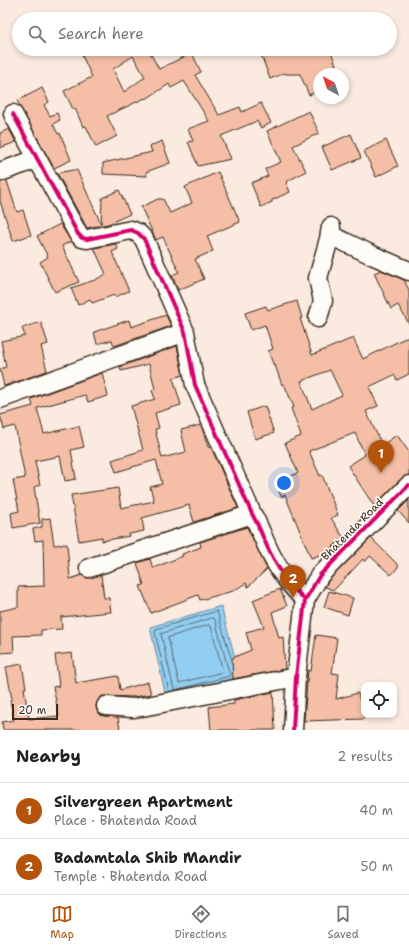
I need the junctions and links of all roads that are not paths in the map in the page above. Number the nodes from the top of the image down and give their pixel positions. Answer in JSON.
{"nodes":[{"id":1,"x":12,"y":114,"type":"dead end"},
{"id":2,"x":37,"y":159,"type":"junction"},
{"id":3,"x":0,"y":172,"type":"edge"},
{"id":4,"x":409,"y":271,"type":"edge"},
{"id":5,"x":318,"y":318,"type":"dead end"},
{"id":6,"x":185,"y":332,"type":"junction"},
{"id":7,"x":0,"y":399,"type":"edge"},
{"id":8,"x":409,"y":485,"type":"edge"},
{"id":9,"x":252,"y":514,"type":"junction"},
{"id":10,"x":89,"y":568,"type":"dead end"},
{"id":11,"x":304,"y":600,"type":"junction"},
{"id":12,"x":296,"y":677,"type":"junction"},
{"id":13,"x":106,"y":706,"type":"dead end"},
{"id":14,"x":292,"y":730,"type":"edge"}],
"edges":[{"from":1,"to":2,"type":"street"},
{"from":2,"to":3,"type":"street"},
{"from":2,"to":6,"type":"street"},
{"from":4,"to":5,"type":"street"},
{"from":6,"to":7,"type":"street"},
{"from":6,"to":9,"type":"street"},
{"from":8,"to":11,"type":"street","name":"Bhatenda Road"},
{"from":9,"to":10,"type":"street"},
{"from":9,"to":11,"type":"street"},
{"from":11,"to":12,"type":"street","name":"Bhatenda Road"},
{"from":12,"to":13,"type":"street"},
{"from":12,"to":14,"type":"street","name":"Bhatenda Road"}]}
